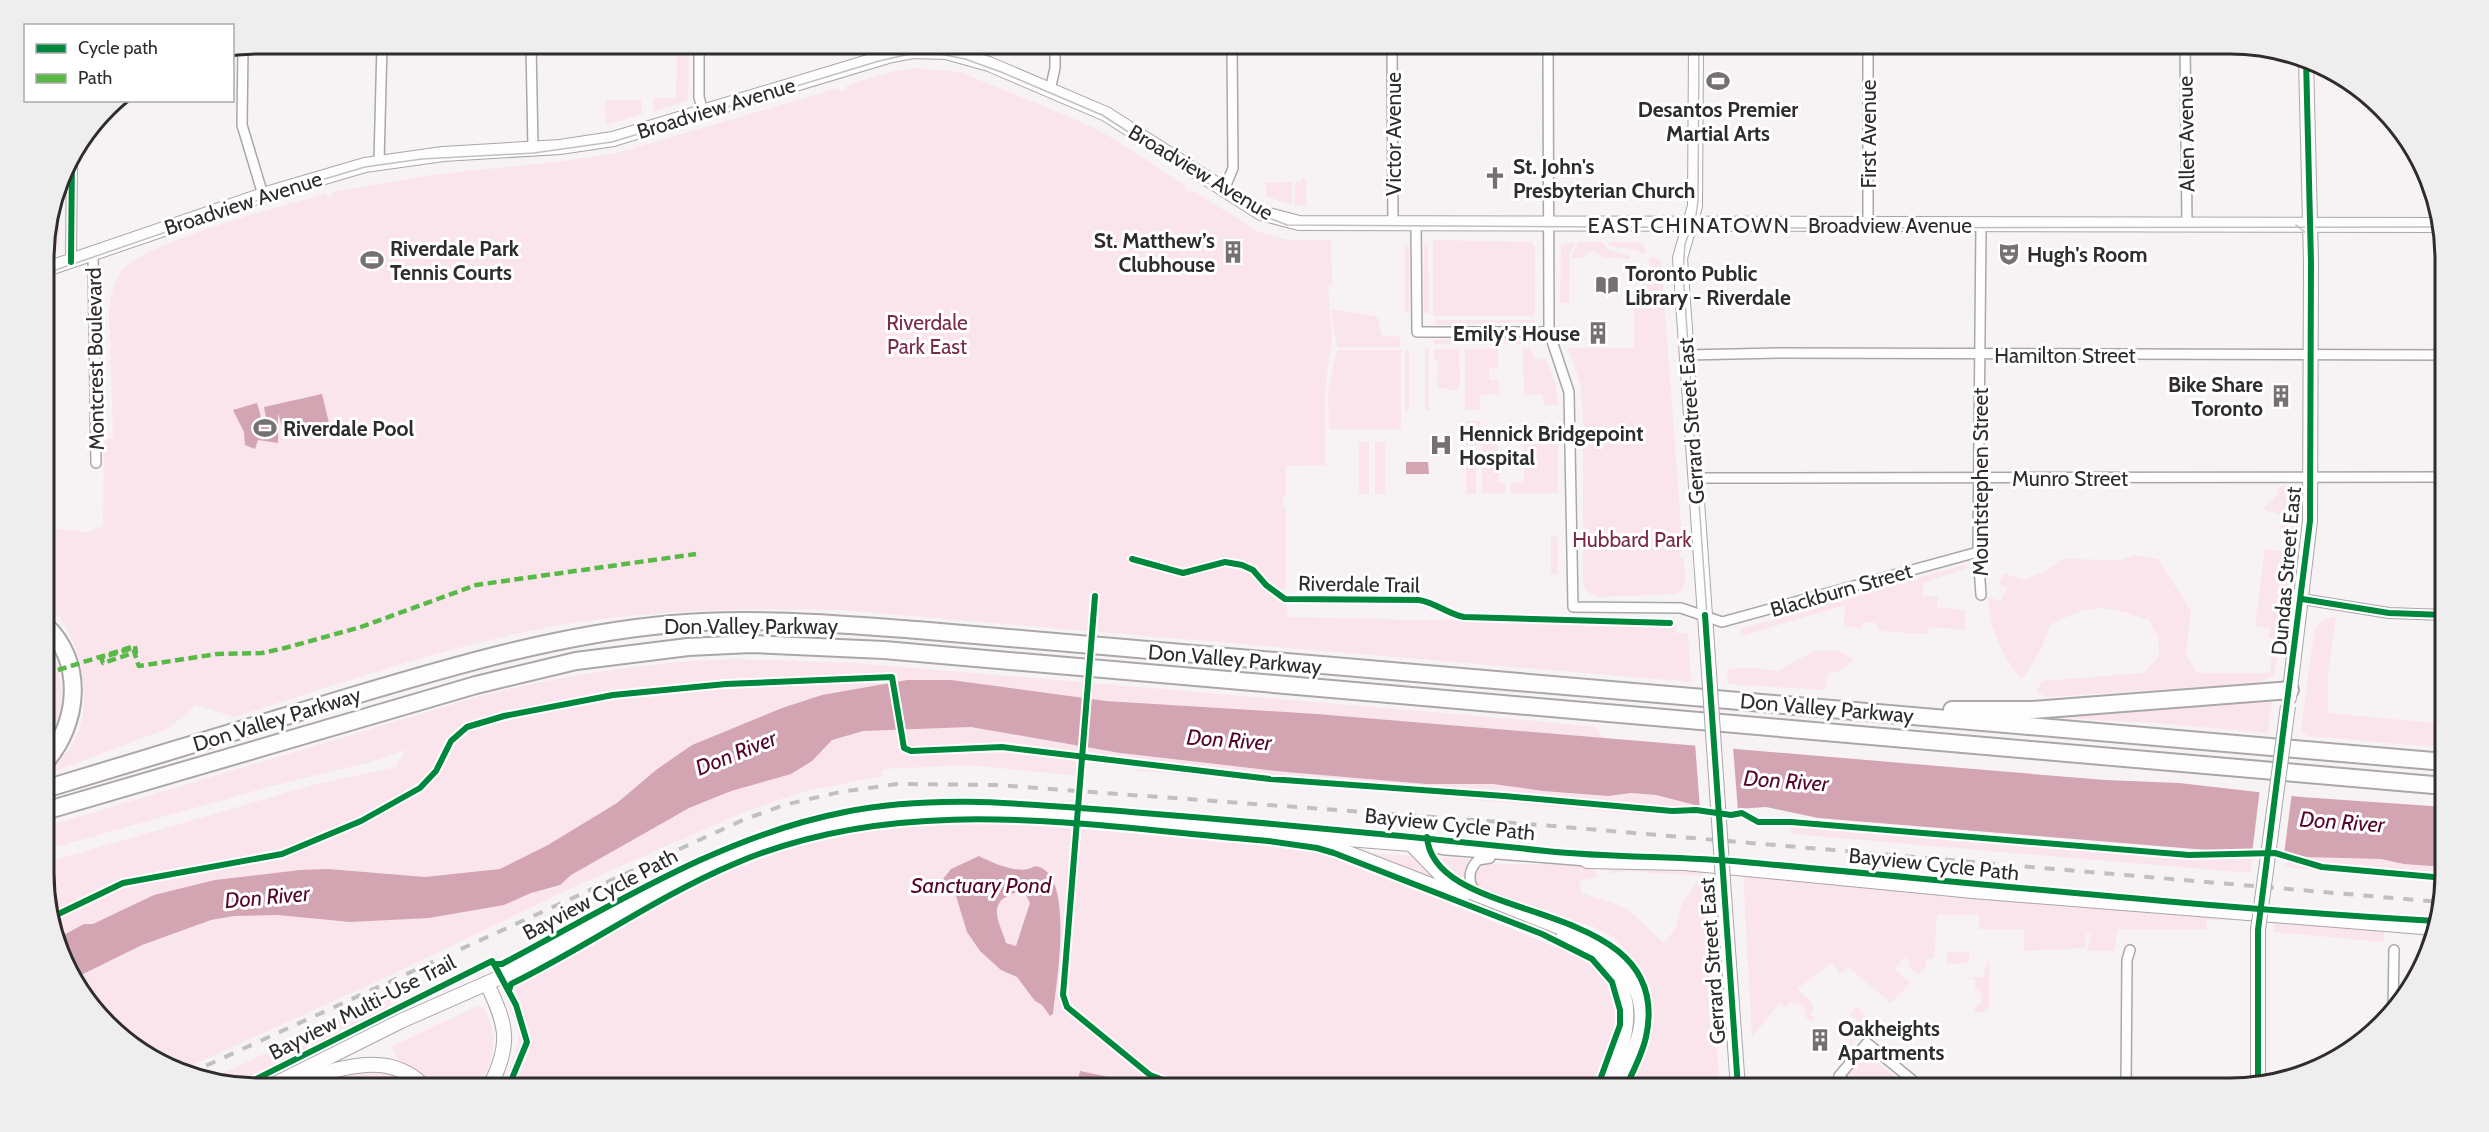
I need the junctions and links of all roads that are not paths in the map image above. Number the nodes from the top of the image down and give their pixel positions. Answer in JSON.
{"nodes":[{"id":1,"x":243,"y":54,"type":"edge"},
{"id":2,"x":382,"y":54,"type":"edge"},
{"id":3,"x":531,"y":54,"type":"edge"},
{"id":4,"x":699,"y":54,"type":"edge"},
{"id":5,"x":875,"y":54,"type":"edge"},
{"id":6,"x":895,"y":54,"type":"edge"},
{"id":7,"x":955,"y":54,"type":"edge"},
{"id":8,"x":1055,"y":54,"type":"edge"},
{"id":9,"x":1232,"y":54,"type":"edge"},
{"id":10,"x":1392,"y":54,"type":"edge"},
{"id":11,"x":1548,"y":54,"type":"edge"},
{"id":12,"x":1696,"y":54,"type":"edge"},
{"id":13,"x":1868,"y":54,"type":"edge"},
{"id":14,"x":2185,"y":54,"type":"edge"},
{"id":15,"x":876,"y":59,"type":"junction"},
{"id":16,"x":2306,"y":69,"type":"edge"},
{"id":17,"x":1050,"y":90,"type":"junction"},
{"id":18,"x":703,"y":112,"type":"junction"},
{"id":19,"x":533,"y":150,"type":"junction"},
{"id":20,"x":379,"y":162,"type":"junction"},
{"id":21,"x":72,"y":176,"type":"edge"},
{"id":22,"x":1224,"y":190,"type":"junction"},
{"id":23,"x":263,"y":195,"type":"junction"},
{"id":24,"x":1393,"y":224,"type":"junction"},
{"id":25,"x":1416,"y":224,"type":"junction"},
{"id":26,"x":1549,"y":224,"type":"junction"},
{"id":27,"x":1689,"y":225,"type":"junction"},
{"id":28,"x":1868,"y":225,"type":"junction"},
{"id":29,"x":1981,"y":225,"type":"junction"},
{"id":30,"x":2187,"y":225,"type":"junction"},
{"id":31,"x":2309,"y":225,"type":"junction"},
{"id":32,"x":2432,"y":225,"type":"edge"},
{"id":33,"x":93,"y":254,"type":"junction"},
{"id":34,"x":71,"y":262,"type":"junction"},
{"id":35,"x":54,"y":267,"type":"edge"},
{"id":36,"x":1549,"y":332,"type":"junction"},
{"id":37,"x":1686,"y":355,"type":"junction"},
{"id":38,"x":1980,"y":355,"type":"junction"},
{"id":39,"x":2311,"y":355,"type":"junction"},
{"id":40,"x":2435,"y":355,"type":"edge"},
{"id":41,"x":96,"y":464,"type":"dead end"},
{"id":42,"x":2311,"y":477,"type":"junction"},
{"id":43,"x":2435,"y":477,"type":"edge"},
{"id":44,"x":1695,"y":478,"type":"junction"},
{"id":45,"x":1979,"y":478,"type":"junction"},
{"id":46,"x":1978,"y":552,"type":"junction"},
{"id":47,"x":1981,"y":595,"type":"dead end"},
{"id":48,"x":2302,"y":599,"type":"junction"},
{"id":49,"x":1705,"y":615,"type":"junction"},
{"id":50,"x":2435,"y":615,"type":"edge"},
{"id":51,"x":54,"y":636,"type":"edge"},
{"id":52,"x":2289,"y":698,"type":"junction"},
{"id":53,"x":1902,"y":715,"type":"junction"},
{"id":54,"x":54,"y":749,"type":"edge"},
{"id":55,"x":2435,"y":761,"type":"edge"},
{"id":56,"x":2435,"y":785,"type":"edge"},
{"id":57,"x":54,"y":786,"type":"edge"},
{"id":58,"x":54,"y":809,"type":"edge"},
{"id":59,"x":1295,"y":834,"type":"junction"},
{"id":60,"x":1411,"y":844,"type":"junction"},
{"id":61,"x":1505,"y":855,"type":"junction"},
{"id":62,"x":1587,"y":861,"type":"joint"},
{"id":63,"x":1482,"y":898,"type":"junction"},
{"id":64,"x":2428,"y":927,"type":"edge"},
{"id":65,"x":2130,"y":950,"type":"dead end"},
{"id":66,"x":2394,"y":950,"type":"dead end"},
{"id":67,"x":487,"y":984,"type":"junction"},
{"id":68,"x":2393,"y":998,"type":"edge"},
{"id":69,"x":2258,"y":1076,"type":"edge"},
{"id":70,"x":289,"y":1078,"type":"edge"},
{"id":71,"x":309,"y":1078,"type":"edge"},
{"id":72,"x":417,"y":1078,"type":"edge"},
{"id":73,"x":493,"y":1078,"type":"edge"},
{"id":74,"x":1609,"y":1078,"type":"edge"},
{"id":75,"x":1621,"y":1078,"type":"edge"},
{"id":76,"x":1737,"y":1078,"type":"edge"},
{"id":77,"x":1840,"y":1078,"type":"edge"},
{"id":78,"x":1910,"y":1078,"type":"edge"},
{"id":79,"x":2126,"y":1078,"type":"edge"}],
"edges":[{"from":1,"to":23,"type":"street"},
{"from":2,"to":20,"type":"street"},
{"from":3,"to":19,"type":"street"},
{"from":4,"to":18,"type":"street"},
{"from":5,"to":15,"type":"street"},
{"from":6,"to":15,"type":"main road","name":"Broadview Avenue"},
{"from":7,"to":17,"type":"main road","name":"Broadview Avenue"},
{"from":8,"to":17,"type":"street"},
{"from":9,"to":22,"type":"street"},
{"from":10,"to":24,"type":"street","name":"Victor Avenue"},
{"from":11,"to":26,"type":"street"},
{"from":12,"to":27,"type":"main road","name":"Gerrard Street East"},
{"from":13,"to":28,"type":"street","name":"First Avenue"},
{"from":14,"to":30,"type":"street","name":"Allen Avenue"},
{"from":15,"to":18,"type":"main road","name":"Broadview Avenue"},
{"from":16,"to":31,"type":"main road","name":"Dundas Street East"},
{"from":17,"to":22,"type":"main road","name":"Broadview Avenue"},
{"from":18,"to":19,"type":"main road","name":"Broadview Avenue"},
{"from":19,"to":20,"type":"main road","name":"Broadview Avenue"},
{"from":20,"to":23,"type":"main road","name":"Broadview Avenue"},
{"from":21,"to":34,"type":"street"},
{"from":22,"to":24,"type":"main road","name":"Broadview Avenue"},
{"from":23,"to":33,"type":"main road","name":"Broadview Avenue"},
{"from":24,"to":25,"type":"main road","name":"Broadview Avenue"},
{"from":25,"to":26,"type":"main road","name":"Broadview Avenue"},
{"from":25,"to":36,"type":"street"},
{"from":26,"to":27,"type":"main road","name":"Broadview Avenue"},
{"from":26,"to":36,"type":"street"},
{"from":27,"to":28,"type":"main road","name":"Broadview Avenue"},
{"from":27,"to":37,"type":"main road","name":"Gerrard Street East"},
{"from":28,"to":29,"type":"main road","name":"Broadview Avenue"},
{"from":29,"to":30,"type":"main road","name":"Broadview Avenue"},
{"from":29,"to":38,"type":"street","name":"Mountstephen Street"},
{"from":30,"to":31,"type":"main road","name":"Broadview Avenue"},
{"from":31,"to":32,"type":"main road","name":"Broadview Avenue"},
{"from":31,"to":39,"type":"main road","name":"Dundas Street East"},
{"from":33,"to":34,"type":"main road","name":"Broadview Avenue"},
{"from":33,"to":41,"type":"street","name":"Montcrest Boulevard"},
{"from":34,"to":35,"type":"main road","name":"Broadview Avenue"},
{"from":36,"to":49,"type":"street","name":"Blackburn Street"},
{"from":37,"to":38,"type":"street","name":"Hamilton Street"},
{"from":37,"to":44,"type":"main road","name":"Gerrard Street East"},
{"from":38,"to":39,"type":"street","name":"Hamilton Street"},
{"from":38,"to":45,"type":"street","name":"Mountstephen Street"},
{"from":39,"to":40,"type":"street","name":"Hamilton Street"},
{"from":39,"to":42,"type":"main road","name":"Dundas Street East"},
{"from":42,"to":43,"type":"street","name":"Munro Street"},
{"from":42,"to":45,"type":"street","name":"Munro Street"},
{"from":42,"to":48,"type":"main road","name":"Dundas Street East"},
{"from":44,"to":45,"type":"street","name":"Munro Street"},
{"from":44,"to":49,"type":"main road","name":"Gerrard Street East"},
{"from":45,"to":46,"type":"street","name":"Mountstephen Street"},
{"from":46,"to":47,"type":"street","name":"Mountstephen Street"},
{"from":46,"to":49,"type":"street","name":"Blackburn Street"},
{"from":48,"to":50,"type":"street"},
{"from":48,"to":52,"type":"main road","name":"Dundas Street East"},
{"from":49,"to":76,"type":"main road","name":"Gerrard Street East","bridge":true},
{"from":51,"to":54,"type":"highway"},
{"from":52,"to":53,"type":"highway"},
{"from":52,"to":69,"type":"main road","name":"Dundas Street East","bridge":true},
{"from":53,"to":55,"type":"highway","name":"Don Valley Parkway"},
{"from":53,"to":57,"type":"highway","name":"Don Valley Parkway"},
{"from":56,"to":58,"type":"highway","name":"Don Valley Parkway"},
{"from":59,"to":60,"type":"main road"},
{"from":59,"to":67,"type":"main road"},
{"from":59,"to":74,"type":"main road"},
{"from":60,"to":61,"type":"street"},
{"from":60,"to":63,"type":"main road"},
{"from":61,"to":62,"type":"street"},
{"from":61,"to":63,"type":"street"},
{"from":62,"to":64,"type":"main road"},
{"from":63,"to":75,"type":"main road"},
{"from":65,"to":79,"type":"street"},
{"from":66,"to":68,"type":"street"},
{"from":67,"to":70,"type":"main road"},
{"from":67,"to":73,"type":"main road"},
{"from":71,"to":72,"type":"main road"},
{"from":77,"to":78,"type":"street"}]}
